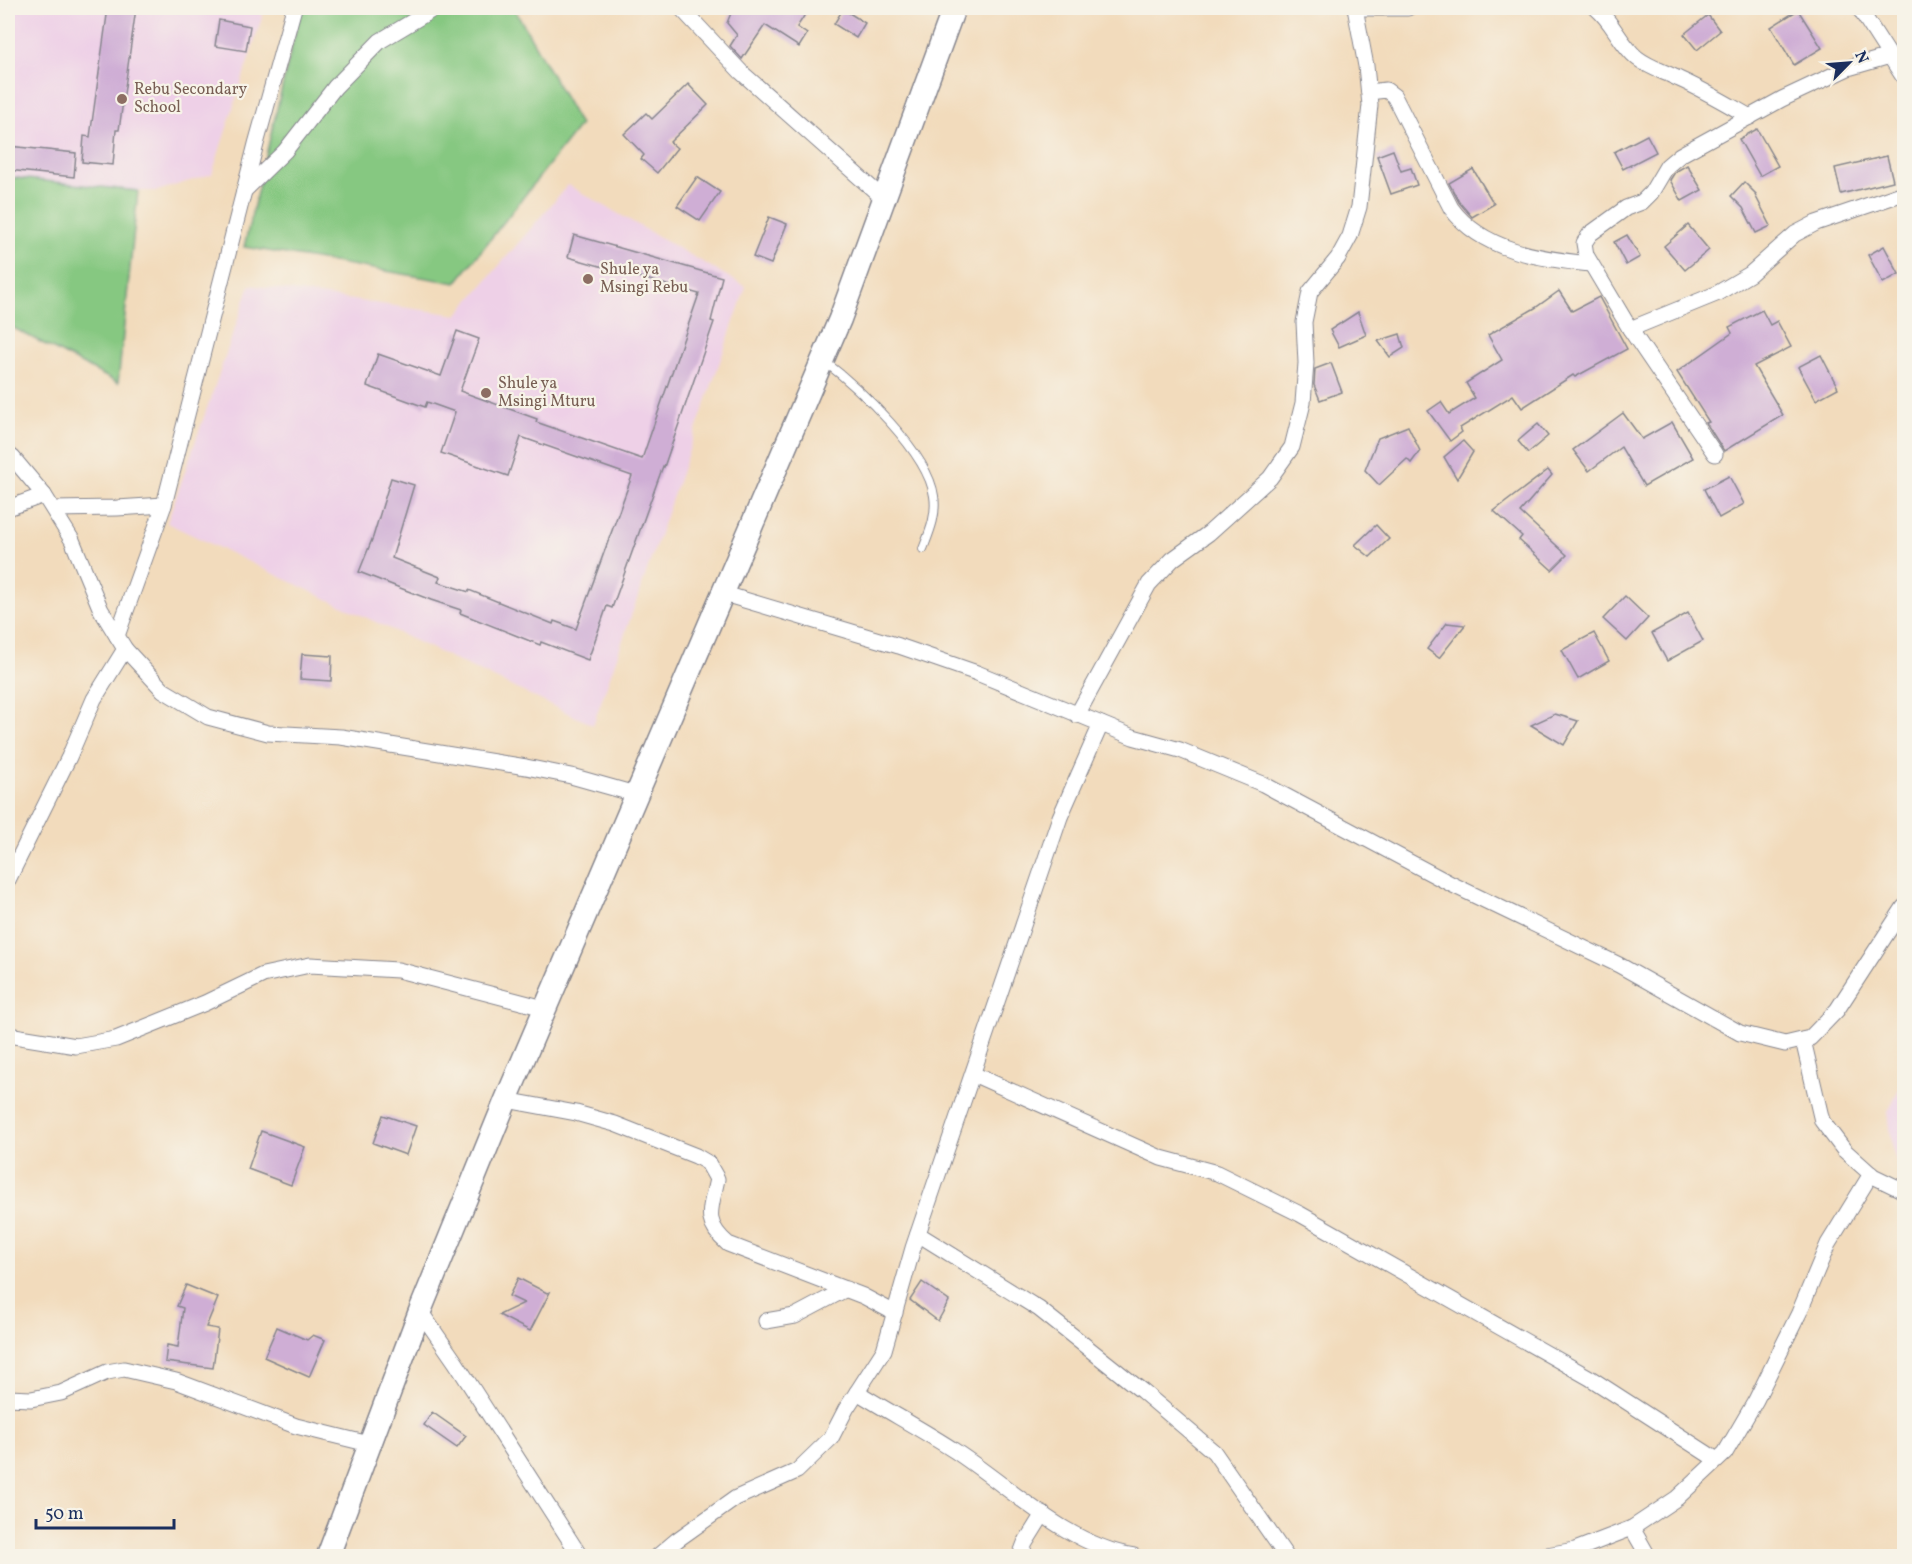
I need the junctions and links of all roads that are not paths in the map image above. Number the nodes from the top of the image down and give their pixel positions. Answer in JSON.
{"nodes":[{"id":1,"x":294,"y":8,"type":"edge"},
{"id":2,"x":435,"y":8,"type":"edge"},
{"id":3,"x":681,"y":8,"type":"edge"},
{"id":4,"x":954,"y":8,"type":"edge"},
{"id":5,"x":1356,"y":8,"type":"edge"},
{"id":6,"x":1408,"y":8,"type":"edge"},
{"id":7,"x":1596,"y":8,"type":"edge"},
{"id":8,"x":1859,"y":8,"type":"edge"},
{"id":9,"x":1890,"y":56,"type":"junction"},
{"id":10,"x":1905,"y":78,"type":"edge"},
{"id":11,"x":1369,"y":92,"type":"junction"},
{"id":12,"x":1750,"y":117,"type":"junction"},
{"id":13,"x":244,"y":191,"type":"junction"},
{"id":14,"x":1905,"y":193,"type":"edge"},
{"id":15,"x":884,"y":199,"type":"junction"},
{"id":16,"x":1590,"y":264,"type":"junction"},
{"id":17,"x":1630,"y":329,"type":"junction"},
{"id":18,"x":822,"y":360,"type":"junction"},
{"id":19,"x":8,"y":454,"type":"edge"},
{"id":20,"x":1715,"y":454,"type":"dead end"},
{"id":21,"x":44,"y":495,"type":"junction"},
{"id":22,"x":164,"y":505,"type":"junction"},
{"id":23,"x":8,"y":508,"type":"edge"},
{"id":24,"x":54,"y":509,"type":"junction"},
{"id":25,"x":923,"y":549,"type":"dead end"},
{"id":26,"x":721,"y":592,"type":"junction"},
{"id":27,"x":121,"y":643,"type":"junction"},
{"id":28,"x":1077,"y":715,"type":"junction"},
{"id":29,"x":1101,"y":724,"type":"junction"},
{"id":30,"x":635,"y":794,"type":"junction"},
{"id":31,"x":13,"y":854,"type":"edge"},
{"id":32,"x":8,"y":880,"type":"edge"},
{"id":33,"x":1905,"y":907,"type":"edge"},
{"id":34,"x":544,"y":1008,"type":"junction"},
{"id":35,"x":8,"y":1035,"type":"edge"},
{"id":36,"x":1803,"y":1040,"type":"junction"},
{"id":37,"x":974,"y":1074,"type":"junction"},
{"id":38,"x":506,"y":1100,"type":"junction"},
{"id":39,"x":1871,"y":1174,"type":"junction"},
{"id":40,"x":1905,"y":1191,"type":"edge"},
{"id":41,"x":918,"y":1234,"type":"junction"},
{"id":42,"x":846,"y":1289,"type":"junction"},
{"id":43,"x":420,"y":1311,"type":"junction"},
{"id":44,"x":895,"y":1313,"type":"junction"},
{"id":45,"x":766,"y":1321,"type":"dead end"},
{"id":46,"x":856,"y":1392,"type":"junction"},
{"id":47,"x":8,"y":1398,"type":"edge"},
{"id":48,"x":369,"y":1444,"type":"junction"},
{"id":49,"x":1718,"y":1460,"type":"junction"},
{"id":50,"x":1042,"y":1514,"type":"junction"},
{"id":51,"x":1632,"y":1528,"type":"junction"},
{"id":52,"x":1548,"y":1556,"type":"edge"},
{"id":53,"x":328,"y":1557,"type":"edge"},
{"id":54,"x":580,"y":1557,"type":"edge"},
{"id":55,"x":657,"y":1557,"type":"edge"},
{"id":56,"x":1020,"y":1557,"type":"edge"},
{"id":57,"x":1134,"y":1557,"type":"edge"},
{"id":58,"x":1286,"y":1557,"type":"edge"},
{"id":59,"x":1648,"y":1557,"type":"edge"}],
"edges":[{"from":1,"to":13,"type":"street"},
{"from":2,"to":13,"type":"street"},
{"from":3,"to":15,"type":"street"},
{"from":4,"to":15,"type":"main road"},
{"from":5,"to":6,"type":"street"},
{"from":5,"to":11,"type":"street"},
{"from":7,"to":12,"type":"street"},
{"from":8,"to":9,"type":"street"},
{"from":9,"to":10,"type":"street"},
{"from":9,"to":12,"type":"street"},
{"from":11,"to":16,"type":"street"},
{"from":11,"to":28,"type":"street"},
{"from":12,"to":16,"type":"street"},
{"from":13,"to":22,"type":"street"},
{"from":14,"to":17,"type":"street"},
{"from":15,"to":18,"type":"main road"},
{"from":16,"to":17,"type":"street"},
{"from":17,"to":20,"type":"street"},
{"from":18,"to":25,"type":"lane"},
{"from":18,"to":26,"type":"main road"},
{"from":19,"to":21,"type":"street"},
{"from":21,"to":23,"type":"street"},
{"from":21,"to":24,"type":"street"},
{"from":22,"to":24,"type":"street"},
{"from":22,"to":27,"type":"street"},
{"from":24,"to":27,"type":"street"},
{"from":26,"to":28,"type":"street"},
{"from":26,"to":30,"type":"main road"},
{"from":27,"to":30,"type":"street"},
{"from":27,"to":31,"type":"street"},
{"from":28,"to":29,"type":"street"},
{"from":29,"to":36,"type":"street"},
{"from":29,"to":37,"type":"street"},
{"from":30,"to":34,"type":"main road"},
{"from":31,"to":32,"type":"street"},
{"from":33,"to":36,"type":"street"},
{"from":34,"to":35,"type":"street"},
{"from":34,"to":38,"type":"main road"},
{"from":36,"to":39,"type":"street"},
{"from":37,"to":41,"type":"street"},
{"from":37,"to":49,"type":"street"},
{"from":38,"to":42,"type":"street"},
{"from":38,"to":43,"type":"main road"},
{"from":39,"to":40,"type":"street"},
{"from":39,"to":49,"type":"street"},
{"from":41,"to":44,"type":"street"},
{"from":41,"to":58,"type":"street"},
{"from":42,"to":44,"type":"street"},
{"from":42,"to":45,"type":"street"},
{"from":43,"to":48,"type":"main road"},
{"from":43,"to":54,"type":"street"},
{"from":44,"to":46,"type":"street"},
{"from":46,"to":50,"type":"street"},
{"from":46,"to":55,"type":"street"},
{"from":47,"to":48,"type":"street"},
{"from":48,"to":53,"type":"main road"},
{"from":49,"to":51,"type":"street"},
{"from":50,"to":56,"type":"street"},
{"from":50,"to":57,"type":"street"},
{"from":51,"to":52,"type":"street"},
{"from":51,"to":59,"type":"street"}]}
